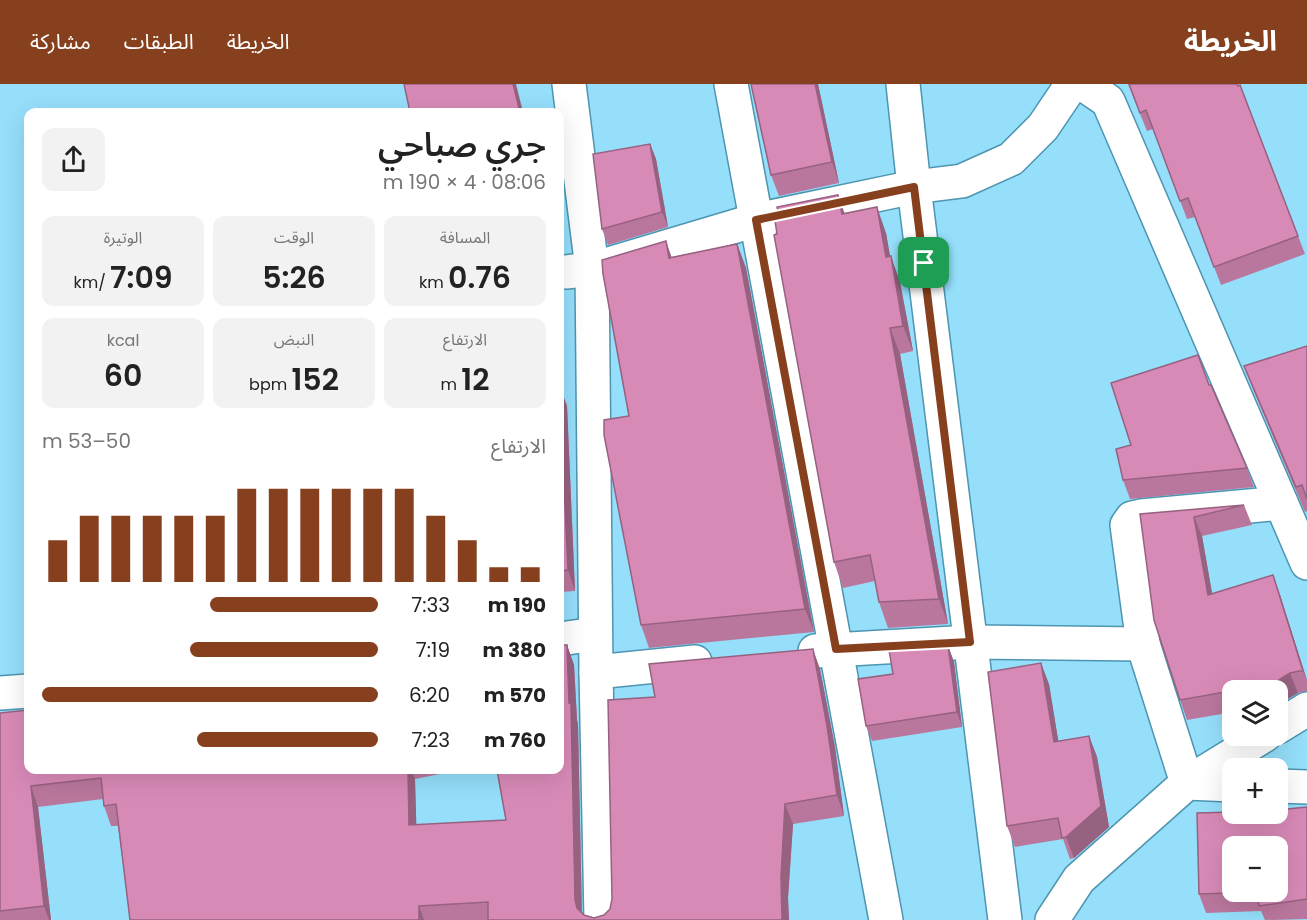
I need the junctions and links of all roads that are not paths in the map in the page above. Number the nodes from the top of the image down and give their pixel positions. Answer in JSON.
{"nodes":[{"id":1,"x":568,"y":84,"type":"edge"},
{"id":2,"x":731,"y":84,"type":"edge"},
{"id":3,"x":903,"y":84,"type":"edge"},
{"id":4,"x":1072,"y":84,"type":"edge"},
{"id":5,"x":1083,"y":84,"type":"edge"},
{"id":6,"x":914,"y":187,"type":"junction"},
{"id":7,"x":756,"y":220,"type":"junction"},
{"id":8,"x":579,"y":270,"type":"junction"},
{"id":9,"x":1281,"y":503,"type":"junction"},
{"id":10,"x":1307,"y":563,"type":"edge"},
{"id":11,"x":595,"y":634,"type":"junction"},
{"id":12,"x":564,"y":638,"type":"edge"},
{"id":13,"x":970,"y":642,"type":"junction"},
{"id":14,"x":1143,"y":644,"type":"junction"},
{"id":15,"x":836,"y":649,"type":"junction"},
{"id":16,"x":790,"y":653,"type":"edge"},
{"id":17,"x":722,"y":660,"type":"edge"},
{"id":18,"x":596,"y":672,"type":"junction"},
{"id":19,"x":24,"y":691,"type":"edge"},
{"id":20,"x":0,"y":693,"type":"edge"},
{"id":21,"x":1307,"y":709,"type":"edge"},
{"id":22,"x":1288,"y":721,"type":"edge"},
{"id":23,"x":1247,"y":746,"type":"edge"},
{"id":24,"x":1186,"y":783,"type":"junction"},
{"id":25,"x":1222,"y":784,"type":"edge"},
{"id":26,"x":1288,"y":786,"type":"edge"},
{"id":27,"x":1307,"y":787,"type":"edge"},
{"id":28,"x":601,"y":920,"type":"edge"},
{"id":29,"x":886,"y":920,"type":"edge"},
{"id":30,"x":1005,"y":920,"type":"edge"},
{"id":31,"x":1052,"y":920,"type":"edge"}],
"edges":[{"from":1,"to":8,"type":"street"},
{"from":2,"to":7,"type":"street"},
{"from":3,"to":6,"type":"street"},
{"from":4,"to":6,"type":"street"},
{"from":5,"to":9,"type":"street"},
{"from":6,"to":7,"type":"street"},
{"from":6,"to":13,"type":"street"},
{"from":7,"to":8,"type":"street"},
{"from":7,"to":15,"type":"street"},
{"from":8,"to":11,"type":"street"},
{"from":9,"to":10,"type":"street"},
{"from":9,"to":14,"type":"street"},
{"from":11,"to":12,"type":"street"},
{"from":11,"to":18,"type":"street"},
{"from":13,"to":14,"type":"street"},
{"from":13,"to":15,"type":"street"},
{"from":13,"to":30,"type":"street"},
{"from":14,"to":24,"type":"street"},
{"from":15,"to":16,"type":"street"},
{"from":15,"to":29,"type":"street"},
{"from":17,"to":18,"type":"street"},
{"from":18,"to":28,"type":"street"},
{"from":19,"to":20,"type":"street"},
{"from":21,"to":22,"type":"street"},
{"from":23,"to":24,"type":"street"},
{"from":24,"to":25,"type":"street"},
{"from":24,"to":31,"type":"street"},
{"from":26,"to":27,"type":"street"}]}
